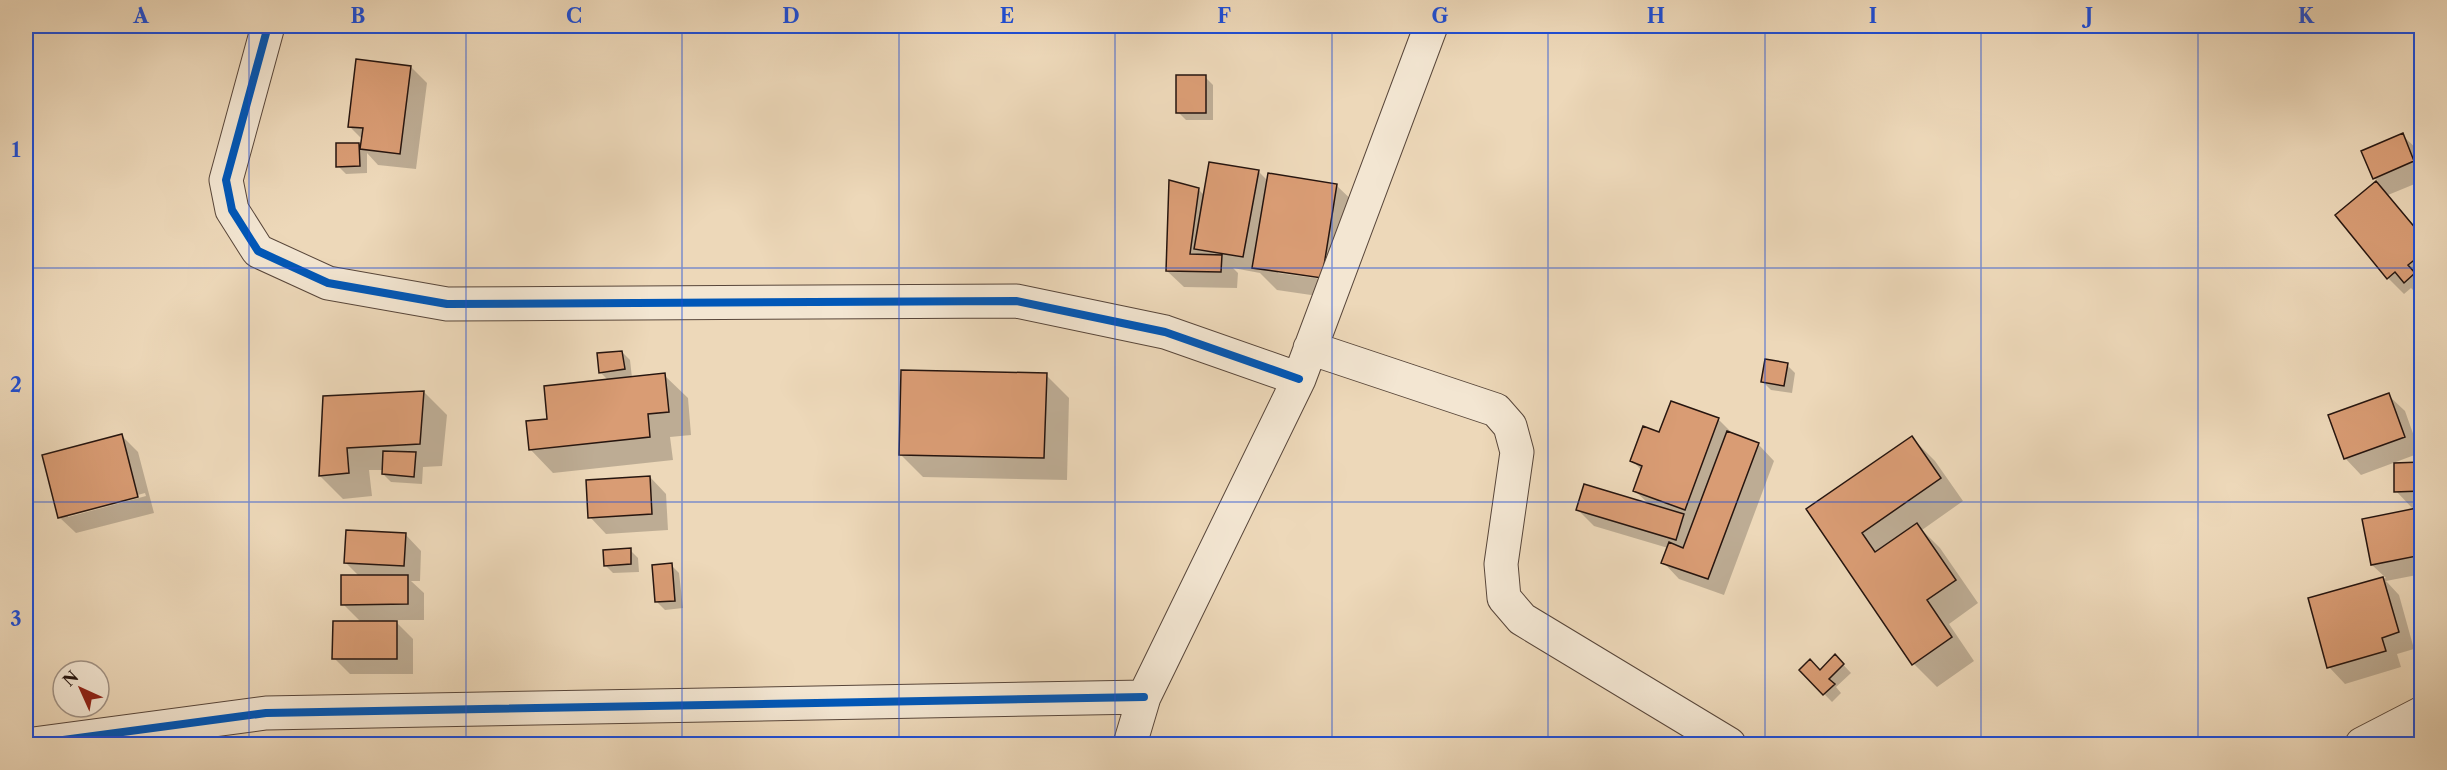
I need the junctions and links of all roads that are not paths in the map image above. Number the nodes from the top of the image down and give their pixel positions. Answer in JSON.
{"nodes":[{"id":1,"x":268,"y":26,"type":"edge"},
{"id":2,"x":1431,"y":26,"type":"edge"},
{"id":3,"x":1310,"y":348,"type":"junction"},
{"id":4,"x":1299,"y":379,"type":"junction"},
{"id":5,"x":1144,"y":697,"type":"junction"},
{"id":6,"x":2421,"y":713,"type":"edge"},
{"id":7,"x":33,"y":744,"type":"edge"},
{"id":8,"x":1130,"y":744,"type":"edge"},
{"id":9,"x":1729,"y":744,"type":"edge"},
{"id":10,"x":2362,"y":744,"type":"edge"}],
"edges":[{"from":1,"to":4,"type":"street"},
{"from":2,"to":3,"type":"street"},
{"from":3,"to":4,"type":"street"},
{"from":3,"to":9,"type":"street"},
{"from":4,"to":5,"type":"street"},
{"from":5,"to":7,"type":"street"},
{"from":5,"to":8,"type":"street"},
{"from":6,"to":10,"type":"street"}]}
